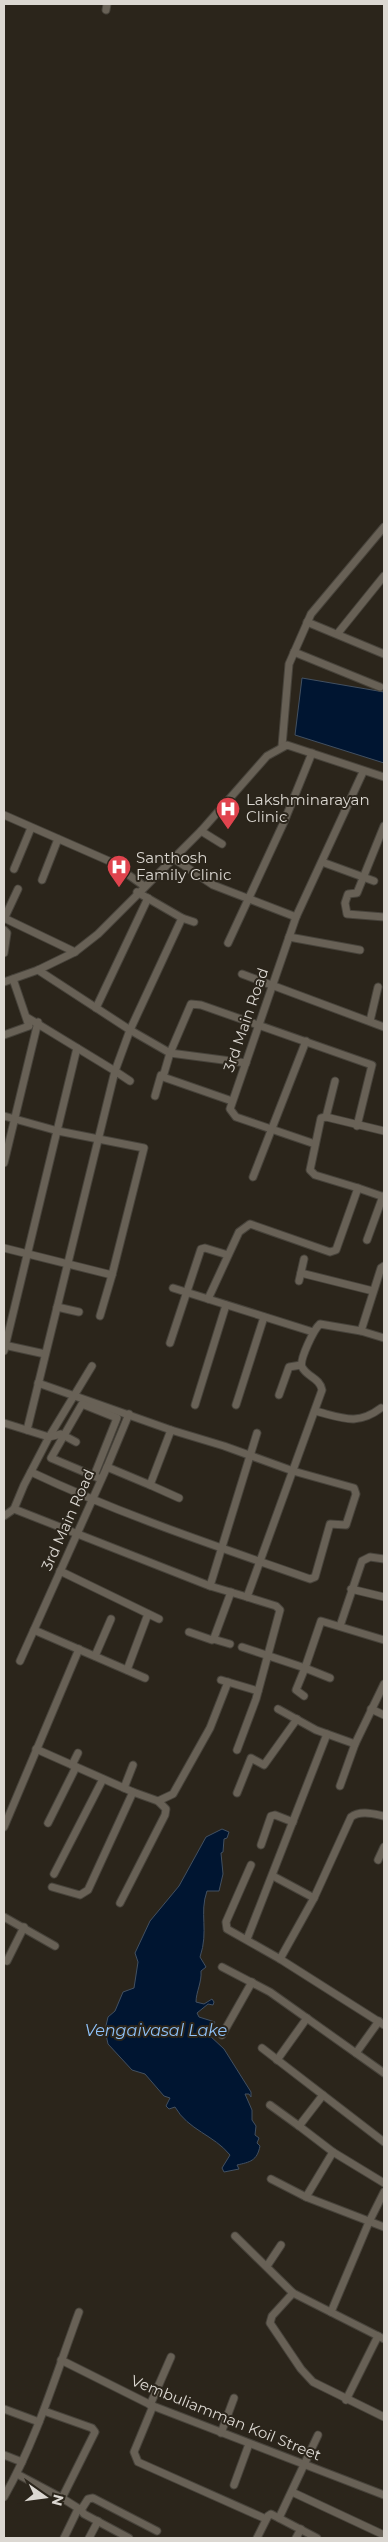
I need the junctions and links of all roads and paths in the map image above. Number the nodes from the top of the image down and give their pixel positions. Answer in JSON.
{"nodes":[{"id":1,"x":384,"y":527,"type":"edge"},
{"id":2,"x":384,"y":576,"type":"edge"},
{"id":3,"x":306,"y":622,"type":"junction"},
{"id":4,"x":338,"y":633,"type":"junction"},
{"id":5,"x":294,"y":652,"type":"junction"},
{"id":6,"x":384,"y":654,"type":"edge"},
{"id":7,"x":380,"y":687,"type":"dead end"},
{"id":8,"x":282,"y":746,"type":"junction"},
{"id":9,"x":312,"y":754,"type":"junction"},
{"id":10,"x":363,"y":772,"type":"junction"},
{"id":11,"x":384,"y":777,"type":"edge"},
{"id":12,"x":4,"y":817,"type":"edge"},
{"id":13,"x":384,"y":826,"type":"edge"},
{"id":14,"x":31,"y":828,"type":"junction"},
{"id":15,"x":201,"y":831,"type":"junction"},
{"id":16,"x":58,"y":839,"type":"junction"},
{"id":17,"x":222,"y":844,"type":"dead end"},
{"id":18,"x":173,"y":858,"type":"junction"},
{"id":19,"x":322,"y":862,"type":"junction"},
{"id":20,"x":14,"y":869,"type":"dead end"},
{"id":21,"x":363,"y":877,"type":"junction"},
{"id":22,"x":42,"y":880,"type":"dead end"},
{"id":23,"x":374,"y":882,"type":"dead end"},
{"id":24,"x":144,"y":886,"type":"junction"},
{"id":25,"x":18,"y":889,"type":"dead end"},
{"id":26,"x":137,"y":892,"type":"junction"},
{"id":27,"x":148,"y":898,"type":"junction"},
{"id":28,"x":248,"y":900,"type":"junction"},
{"id":29,"x":296,"y":917,"type":"junction"},
{"id":30,"x":384,"y":917,"type":"edge"},
{"id":31,"x":182,"y":918,"type":"junction"},
{"id":32,"x":4,"y":919,"type":"edge"},
{"id":33,"x":194,"y":922,"type":"dead end"},
{"id":34,"x":4,"y":930,"type":"edge"},
{"id":35,"x":289,"y":937,"type":"junction"},
{"id":36,"x":228,"y":943,"type":"dead end"},
{"id":37,"x":360,"y":950,"type":"dead end"},
{"id":38,"x":4,"y":952,"type":"edge"},
{"id":39,"x":75,"y":952,"type":"junction"},
{"id":40,"x":38,"y":970,"type":"junction"},
{"id":41,"x":242,"y":974,"type":"dead end"},
{"id":42,"x":13,"y":979,"type":"junction"},
{"id":43,"x":4,"y":981,"type":"edge"},
{"id":44,"x":272,"y":985,"type":"junction"},
{"id":45,"x":378,"y":987,"type":"dead end"},
{"id":46,"x":96,"y":1008,"type":"junction"},
{"id":47,"x":370,"y":1021,"type":"junction"},
{"id":48,"x":28,"y":1022,"type":"junction"},
{"id":49,"x":38,"y":1022,"type":"junction"},
{"id":50,"x":260,"y":1024,"type":"junction"},
{"id":51,"x":384,"y":1027,"type":"edge"},
{"id":52,"x":130,"y":1030,"type":"junction"},
{"id":53,"x":35,"y":1032,"type":"junction"},
{"id":54,"x":4,"y":1034,"type":"edge"},
{"id":55,"x":306,"y":1041,"type":"junction"},
{"id":56,"x":77,"y":1048,"type":"junction"},
{"id":57,"x":170,"y":1053,"type":"junction"},
{"id":58,"x":246,"y":1063,"type":"junction"},
{"id":59,"x":115,"y":1071,"type":"junction"},
{"id":60,"x":159,"y":1074,"type":"junction"},
{"id":61,"x":130,"y":1081,"type":"dead end"},
{"id":62,"x":335,"y":1081,"type":"dead end"},
{"id":63,"x":155,"y":1096,"type":"dead end"},
{"id":64,"x":232,"y":1101,"type":"junction"},
{"id":65,"x":4,"y":1116,"type":"edge"},
{"id":66,"x":326,"y":1117,"type":"junction"},
{"id":67,"x":14,"y":1119,"type":"junction"},
{"id":68,"x":357,"y":1126,"type":"junction"},
{"id":69,"x":271,"y":1129,"type":"junction"},
{"id":70,"x":58,"y":1131,"type":"junction"},
{"id":71,"x":384,"y":1131,"type":"edge"},
{"id":72,"x":99,"y":1138,"type":"junction"},
{"id":73,"x":315,"y":1144,"type":"junction"},
{"id":74,"x":4,"y":1163,"type":"edge"},
{"id":75,"x":253,"y":1177,"type":"dead end"},
{"id":76,"x":358,"y":1188,"type":"junction"},
{"id":77,"x":383,"y":1197,"type":"edge"},
{"id":78,"x":367,"y":1240,"type":"dead end"},
{"id":79,"x":4,"y":1248,"type":"edge"},
{"id":80,"x":28,"y":1255,"type":"junction"},
{"id":81,"x":228,"y":1255,"type":"junction"},
{"id":82,"x":304,"y":1259,"type":"dead end"},
{"id":83,"x":68,"y":1264,"type":"junction"},
{"id":84,"x":384,"y":1266,"type":"edge"},
{"id":85,"x":301,"y":1273,"type":"junction"},
{"id":86,"x":112,"y":1275,"type":"junction"},
{"id":87,"x":299,"y":1281,"type":"dead end"},
{"id":88,"x":173,"y":1288,"type":"dead end"},
{"id":89,"x":374,"y":1291,"type":"junction"},
{"id":90,"x":186,"y":1292,"type":"junction"},
{"id":91,"x":208,"y":1299,"type":"junction"},
{"id":92,"x":226,"y":1305,"type":"junction"},
{"id":93,"x":57,"y":1307,"type":"junction"},
{"id":94,"x":79,"y":1312,"type":"dead end"},
{"id":95,"x":100,"y":1316,"type":"dead end"},
{"id":96,"x":264,"y":1317,"type":"junction"},
{"id":97,"x":361,"y":1331,"type":"junction"},
{"id":98,"x":313,"y":1332,"type":"junction"},
{"id":99,"x":384,"y":1338,"type":"edge"},
{"id":100,"x":170,"y":1343,"type":"dead end"},
{"id":101,"x":4,"y":1347,"type":"edge"},
{"id":102,"x":45,"y":1354,"type":"junction"},
{"id":103,"x":92,"y":1366,"type":"dead end"},
{"id":104,"x":301,"y":1366,"type":"junction"},
{"id":105,"x":38,"y":1383,"type":"junction"},
{"id":106,"x":77,"y":1394,"type":"junction"},
{"id":107,"x":278,"y":1395,"type":"dead end"},
{"id":108,"x":236,"y":1404,"type":"dead end"},
{"id":109,"x":194,"y":1405,"type":"dead end"},
{"id":110,"x":381,"y":1408,"type":"dead end"},
{"id":111,"x":315,"y":1412,"type":"junction"},
{"id":112,"x":129,"y":1414,"type":"junction"},
{"id":113,"x":4,"y":1423,"type":"edge"},
{"id":114,"x":27,"y":1430,"type":"junction"},
{"id":115,"x":171,"y":1430,"type":"junction"},
{"id":116,"x":257,"y":1433,"type":"dead end"},
{"id":117,"x":63,"y":1435,"type":"junction"},
{"id":118,"x":49,"y":1437,"type":"junction"},
{"id":119,"x":76,"y":1442,"type":"dead end"},
{"id":120,"x":249,"y":1457,"type":"junction"},
{"id":121,"x":107,"y":1467,"type":"junction"},
{"id":122,"x":293,"y":1471,"type":"junction"},
{"id":123,"x":31,"y":1472,"type":"junction"},
{"id":124,"x":97,"y":1477,"type":"junction"},
{"id":125,"x":150,"y":1485,"type":"junction"},
{"id":126,"x":179,"y":1498,"type":"dead end"},
{"id":127,"x":90,"y":1500,"type":"junction"},
{"id":128,"x":14,"y":1509,"type":"junction"},
{"id":129,"x":4,"y":1516,"type":"edge"},
{"id":130,"x":76,"y":1534,"type":"junction"},
{"id":131,"x":221,"y":1549,"type":"junction"},
{"id":132,"x":384,"y":1559,"type":"edge"},
{"id":133,"x":260,"y":1562,"type":"junction"},
{"id":134,"x":60,"y":1571,"type":"junction"},
{"id":135,"x":210,"y":1586,"type":"junction"},
{"id":136,"x":351,"y":1589,"type":"junction"},
{"id":137,"x":231,"y":1592,"type":"junction"},
{"id":138,"x":248,"y":1597,"type":"junction"},
{"id":139,"x":384,"y":1597,"type":"edge"},
{"id":140,"x":148,"y":1614,"type":"junction"},
{"id":141,"x":111,"y":1619,"type":"dead end"},
{"id":142,"x":159,"y":1619,"type":"dead end"},
{"id":143,"x":340,"y":1626,"type":"junction"},
{"id":144,"x":34,"y":1630,"type":"junction"},
{"id":145,"x":189,"y":1632,"type":"dead end"},
{"id":146,"x":213,"y":1639,"type":"junction"},
{"id":147,"x":384,"y":1640,"type":"edge"},
{"id":148,"x":230,"y":1644,"type":"dead end"},
{"id":149,"x":242,"y":1647,"type":"dead end"},
{"id":150,"x":79,"y":1649,"type":"junction"},
{"id":151,"x":95,"y":1656,"type":"junction"},
{"id":152,"x":268,"y":1656,"type":"junction"},
{"id":153,"x":20,"y":1661,"type":"dead end"},
{"id":154,"x":305,"y":1668,"type":"junction"},
{"id":155,"x":127,"y":1670,"type":"junction"},
{"id":156,"x":145,"y":1678,"type":"dead end"},
{"id":157,"x":330,"y":1678,"type":"dead end"},
{"id":158,"x":384,"y":1684,"type":"edge"},
{"id":159,"x":258,"y":1692,"type":"junction"},
{"id":160,"x":304,"y":1696,"type":"dead end"},
{"id":161,"x":278,"y":1709,"type":"dead end"},
{"id":162,"x":371,"y":1709,"type":"junction"},
{"id":163,"x":384,"y":1716,"type":"edge"},
{"id":164,"x":297,"y":1720,"type":"junction"},
{"id":165,"x":327,"y":1734,"type":"junction"},
{"id":166,"x":356,"y":1744,"type":"junction"},
{"id":167,"x":36,"y":1749,"type":"junction"},
{"id":168,"x":237,"y":1750,"type":"dead end"},
{"id":169,"x":78,"y":1753,"type":"dead end"},
{"id":170,"x":133,"y":1765,"type":"dead end"},
{"id":171,"x":74,"y":1766,"type":"junction"},
{"id":172,"x":103,"y":1779,"type":"junction"},
{"id":173,"x":340,"y":1786,"type":"dead end"},
{"id":174,"x":124,"y":1788,"type":"junction"},
{"id":175,"x":133,"y":1792,"type":"junction"},
{"id":176,"x":237,"y":1793,"type":"dead end"},
{"id":177,"x":158,"y":1801,"type":"junction"},
{"id":178,"x":384,"y":1816,"type":"edge"},
{"id":179,"x":293,"y":1822,"type":"junction"},
{"id":180,"x":48,"y":1823,"type":"dead end"},
{"id":181,"x":4,"y":1825,"type":"edge"},
{"id":182,"x":261,"y":1846,"type":"dead end"},
{"id":183,"x":384,"y":1847,"type":"edge"},
{"id":184,"x":378,"y":1860,"type":"dead end"},
{"id":185,"x":251,"y":1865,"type":"dead end"},
{"id":186,"x":54,"y":1874,"type":"dead end"},
{"id":187,"x":273,"y":1876,"type":"junction"},
{"id":188,"x":52,"y":1887,"type":"dead end"},
{"id":189,"x":314,"y":1898,"type":"junction"},
{"id":190,"x":120,"y":1903,"type":"dead end"},
{"id":191,"x":4,"y":1917,"type":"edge"},
{"id":192,"x":24,"y":1927,"type":"junction"},
{"id":193,"x":247,"y":1939,"type":"junction"},
{"id":194,"x":55,"y":1946,"type":"dead end"},
{"id":195,"x":280,"y":1959,"type":"junction"},
{"id":196,"x":7,"y":1961,"type":"dead end"},
{"id":197,"x":222,"y":1967,"type":"dead end"},
{"id":198,"x":252,"y":1982,"type":"junction"},
{"id":199,"x":307,"y":2018,"type":"junction"},
{"id":200,"x":382,"y":2023,"type":"edge"},
{"id":201,"x":222,"y":2035,"type":"dead end"},
{"id":202,"x":262,"y":2048,"type":"dead end"},
{"id":203,"x":356,"y":2053,"type":"junction"},
{"id":204,"x":277,"y":2060,"type":"junction"},
{"id":205,"x":384,"y":2073,"type":"edge"},
{"id":206,"x":323,"y":2095,"type":"junction"},
{"id":207,"x":270,"y":2105,"type":"dead end"},
{"id":208,"x":299,"y":2126,"type":"junction"},
{"id":209,"x":384,"y":2142,"type":"edge"},
{"id":210,"x":333,"y":2152,"type":"junction"},
{"id":211,"x":271,"y":2179,"type":"dead end"},
{"id":212,"x":384,"y":2183,"type":"edge"},
{"id":213,"x":384,"y":2192,"type":"edge"},
{"id":214,"x":306,"y":2197,"type":"junction"},
{"id":215,"x":369,"y":2222,"type":"junction"},
{"id":216,"x":384,"y":2227,"type":"edge"},
{"id":217,"x":235,"y":2236,"type":"dead end"},
{"id":218,"x":281,"y":2245,"type":"dead end"},
{"id":219,"x":268,"y":2266,"type":"junction"},
{"id":220,"x":293,"y":2293,"type":"junction"},
{"id":221,"x":79,"y":2312,"type":"dead end"},
{"id":222,"x":331,"y":2312,"type":"junction"},
{"id":223,"x":381,"y":2337,"type":"edge"},
{"id":224,"x":172,"y":2357,"type":"dead end"},
{"id":225,"x":61,"y":2360,"type":"junction"},
{"id":226,"x":234,"y":2398,"type":"dead end"},
{"id":227,"x":346,"y":2400,"type":"junction"},
{"id":228,"x":152,"y":2406,"type":"junction"},
{"id":229,"x":4,"y":2409,"type":"edge"},
{"id":230,"x":44,"y":2411,"type":"junction"},
{"id":231,"x":384,"y":2417,"type":"edge"},
{"id":232,"x":39,"y":2422,"type":"junction"},
{"id":233,"x":221,"y":2433,"type":"junction"},
{"id":234,"x":318,"y":2435,"type":"dead end"},
{"id":235,"x":250,"y":2444,"type":"junction"},
{"id":236,"x":4,"y":2456,"type":"edge"},
{"id":237,"x":22,"y":2462,"type":"junction"},
{"id":238,"x":305,"y":2465,"type":"junction"},
{"id":239,"x":17,"y":2474,"type":"junction"},
{"id":240,"x":234,"y":2485,"type":"dead end"},
{"id":241,"x":292,"y":2492,"type":"junction"},
{"id":242,"x":384,"y":2495,"type":"edge"},
{"id":243,"x":4,"y":2496,"type":"edge"},
{"id":244,"x":62,"y":2498,"type":"junction"},
{"id":245,"x":79,"y":2509,"type":"junction"},
{"id":246,"x":279,"y":2518,"type":"junction"},
{"id":247,"x":266,"y":2519,"type":"junction"},
{"id":248,"x":98,"y":2521,"type":"junction"},
{"id":249,"x":301,"y":2529,"type":"junction"},
{"id":250,"x":156,"y":2531,"type":"dead end"},
{"id":251,"x":384,"y":2535,"type":"edge"},
{"id":252,"x":64,"y":2538,"type":"edge"},
{"id":253,"x":89,"y":2538,"type":"edge"},
{"id":254,"x":129,"y":2538,"type":"edge"},
{"id":255,"x":257,"y":2538,"type":"edge"},
{"id":256,"x":296,"y":2538,"type":"edge"},
{"id":257,"x":317,"y":2538,"type":"edge"}],
"edges":[{"from":1,"to":3,"type":"street"},
{"from":2,"to":4,"type":"street"},
{"from":3,"to":4,"type":"street"},
{"from":3,"to":5,"type":"street"},
{"from":4,"to":6,"type":"street"},
{"from":5,"to":7,"type":"street"},
{"from":5,"to":8,"type":"street"},
{"from":8,"to":9,"type":"street"},
{"from":8,"to":15,"type":"street"},
{"from":9,"to":10,"type":"street"},
{"from":9,"to":28,"type":"street"},
{"from":10,"to":11,"type":"street"},
{"from":10,"to":19,"type":"street","name":"3rd Main Road"},
{"from":12,"to":14,"type":"street"},
{"from":13,"to":21,"type":"street"},
{"from":14,"to":16,"type":"street"},
{"from":14,"to":20,"type":"street"},
{"from":15,"to":17,"type":"street"},
{"from":15,"to":18,"type":"street"},
{"from":16,"to":22,"type":"street"},
{"from":16,"to":24,"type":"street"},
{"from":18,"to":24,"type":"street"},
{"from":18,"to":28,"type":"street"},
{"from":19,"to":21,"type":"street"},
{"from":19,"to":29,"type":"street","name":"3rd Main Road"},
{"from":21,"to":23,"type":"street"},
{"from":21,"to":30,"type":"street"},
{"from":24,"to":26,"type":"street"},
{"from":25,"to":32,"type":"street"},
{"from":26,"to":27,"type":"street"},
{"from":26,"to":39,"type":"street"},
{"from":27,"to":31,"type":"street"},
{"from":27,"to":46,"type":"street"},
{"from":28,"to":29,"type":"street"},
{"from":28,"to":36,"type":"street"},
{"from":29,"to":35,"type":"street","name":"3rd Main Road"},
{"from":31,"to":33,"type":"street"},
{"from":31,"to":52,"type":"street"},
{"from":32,"to":39,"type":"street"},
{"from":34,"to":38,"type":"street"},
{"from":35,"to":37,"type":"street"},
{"from":35,"to":44,"type":"street","name":"3rd Main Road"},
{"from":39,"to":40,"type":"street"},
{"from":40,"to":42,"type":"street"},
{"from":40,"to":46,"type":"street"},
{"from":41,"to":44,"type":"street"},
{"from":42,"to":43,"type":"street"},
{"from":42,"to":48,"type":"street"},
{"from":44,"to":47,"type":"street"},
{"from":44,"to":50,"type":"street","name":"3rd Main Road"},
{"from":45,"to":47,"type":"street"},
{"from":46,"to":52,"type":"street"},
{"from":47,"to":51,"type":"street"},
{"from":48,"to":49,"type":"street"},
{"from":48,"to":53,"type":"street"},
{"from":48,"to":54,"type":"street"},
{"from":49,"to":53,"type":"street"},
{"from":49,"to":56,"type":"street"},
{"from":50,"to":55,"type":"street"},
{"from":50,"to":57,"type":"street"},
{"from":50,"to":58,"type":"street","name":"3rd Main Road"},
{"from":52,"to":57,"type":"street"},
{"from":52,"to":59,"type":"street"},
{"from":53,"to":67,"type":"street"},
{"from":55,"to":68,"type":"street"},
{"from":55,"to":69,"type":"street"},
{"from":56,"to":59,"type":"street"},
{"from":56,"to":70,"type":"street"},
{"from":57,"to":58,"type":"street"},
{"from":57,"to":60,"type":"street"},
{"from":58,"to":64,"type":"street","name":"3rd Main Road"},
{"from":59,"to":61,"type":"street"},
{"from":59,"to":72,"type":"street"},
{"from":60,"to":63,"type":"street"},
{"from":60,"to":64,"type":"street"},
{"from":62,"to":66,"type":"street"},
{"from":64,"to":69,"type":"street"},
{"from":65,"to":67,"type":"street"},
{"from":66,"to":68,"type":"street"},
{"from":66,"to":73,"type":"street"},
{"from":67,"to":70,"type":"street"},
{"from":67,"to":74,"type":"street"},
{"from":68,"to":71,"type":"street"},
{"from":69,"to":73,"type":"street"},
{"from":69,"to":75,"type":"street"},
{"from":70,"to":72,"type":"street"},
{"from":70,"to":80,"type":"street"},
{"from":72,"to":83,"type":"street"},
{"from":72,"to":86,"type":"street"},
{"from":73,"to":76,"type":"street"},
{"from":76,"to":77,"type":"street"},
{"from":76,"to":81,"type":"street"},
{"from":77,"to":78,"type":"street"},
{"from":79,"to":80,"type":"street"},
{"from":80,"to":83,"type":"street"},
{"from":80,"to":101,"type":"street"},
{"from":81,"to":90,"type":"street"},
{"from":81,"to":91,"type":"street"},
{"from":82,"to":85,"type":"street"},
{"from":83,"to":86,"type":"street"},
{"from":83,"to":93,"type":"street"},
{"from":84,"to":89,"type":"street"},
{"from":85,"to":87,"type":"street"},
{"from":85,"to":89,"type":"street"},
{"from":86,"to":95,"type":"street"},
{"from":88,"to":90,"type":"street"},
{"from":89,"to":97,"type":"street"},
{"from":90,"to":91,"type":"street"},
{"from":90,"to":100,"type":"street"},
{"from":91,"to":92,"type":"street"},
{"from":92,"to":96,"type":"street"},
{"from":92,"to":109,"type":"street"},
{"from":93,"to":94,"type":"street"},
{"from":93,"to":102,"type":"street"},
{"from":96,"to":98,"type":"street"},
{"from":96,"to":108,"type":"street"},
{"from":97,"to":98,"type":"street"},
{"from":97,"to":99,"type":"street"},
{"from":98,"to":104,"type":"street"},
{"from":101,"to":102,"type":"street"},
{"from":102,"to":105,"type":"street"},
{"from":103,"to":106,"type":"street"},
{"from":104,"to":107,"type":"street"},
{"from":104,"to":111,"type":"street"},
{"from":105,"to":106,"type":"street"},
{"from":105,"to":114,"type":"street"},
{"from":106,"to":112,"type":"street"},
{"from":106,"to":118,"type":"street"},
{"from":110,"to":111,"type":"street"},
{"from":111,"to":122,"type":"street"},
{"from":112,"to":115,"type":"street"},
{"from":112,"to":121,"type":"street"},
{"from":113,"to":114,"type":"street"},
{"from":114,"to":118,"type":"street"},
{"from":115,"to":120,"type":"street"},
{"from":115,"to":125,"type":"street"},
{"from":116,"to":120,"type":"street"},
{"from":117,"to":118,"type":"street"},
{"from":117,"to":119,"type":"street"},
{"from":117,"to":124,"type":"street"},
{"from":117,"to":124,"type":"street"},
{"from":118,"to":123,"type":"street"},
{"from":120,"to":122,"type":"street"},
{"from":120,"to":131,"type":"street"},
{"from":121,"to":124,"type":"street","name":"3rd Main Road"},
{"from":121,"to":125,"type":"street","name":"3rd Main Road"},
{"from":122,"to":133,"type":"street"},
{"from":122,"to":133,"type":"street"},
{"from":123,"to":127,"type":"street"},
{"from":123,"to":128,"type":"street"},
{"from":124,"to":127,"type":"street","name":"3rd Main Road"},
{"from":125,"to":126,"type":"street","name":"3rd Main Road"},
{"from":127,"to":130,"type":"street","name":"3rd Main Road"},
{"from":127,"to":131,"type":"street"},
{"from":128,"to":129,"type":"street"},
{"from":128,"to":130,"type":"street"},
{"from":130,"to":134,"type":"street","name":"3rd Main Road"},
{"from":130,"to":135,"type":"street"},
{"from":131,"to":133,"type":"street"},
{"from":131,"to":135,"type":"street"},
{"from":132,"to":136,"type":"street"},
{"from":133,"to":138,"type":"street"},
{"from":134,"to":140,"type":"street"},
{"from":134,"to":144,"type":"street","name":"3rd Main Road"},
{"from":135,"to":137,"type":"street"},
{"from":136,"to":139,"type":"street"},
{"from":136,"to":143,"type":"street"},
{"from":137,"to":138,"type":"street"},
{"from":137,"to":146,"type":"street"},
{"from":138,"to":152,"type":"street"},
{"from":140,"to":142,"type":"street"},
{"from":140,"to":155,"type":"street"},
{"from":141,"to":151,"type":"street"},
{"from":143,"to":147,"type":"street"},
{"from":143,"to":154,"type":"street"},
{"from":144,"to":150,"type":"street"},
{"from":144,"to":153,"type":"street","name":"3rd Main Road"},
{"from":145,"to":146,"type":"street"},
{"from":146,"to":148,"type":"street"},
{"from":149,"to":152,"type":"street"},
{"from":150,"to":151,"type":"street"},
{"from":150,"to":167,"type":"street"},
{"from":151,"to":155,"type":"street"},
{"from":152,"to":154,"type":"street"},
{"from":152,"to":159,"type":"street"},
{"from":154,"to":157,"type":"street"},
{"from":154,"to":160,"type":"street"},
{"from":155,"to":156,"type":"street"},
{"from":158,"to":162,"type":"street"},
{"from":159,"to":168,"type":"street"},
{"from":159,"to":177,"type":"street"},
{"from":161,"to":164,"type":"street"},
{"from":162,"to":163,"type":"street"},
{"from":162,"to":166,"type":"street"},
{"from":164,"to":165,"type":"street"},
{"from":164,"to":176,"type":"street"},
{"from":165,"to":166,"type":"street"},
{"from":165,"to":179,"type":"street"},
{"from":166,"to":173,"type":"street"},
{"from":167,"to":171,"type":"street"},
{"from":167,"to":181,"type":"street"},
{"from":169,"to":171,"type":"street"},
{"from":170,"to":174,"type":"street"},
{"from":171,"to":172,"type":"street"},
{"from":171,"to":180,"type":"street"},
{"from":172,"to":174,"type":"street"},
{"from":172,"to":186,"type":"street"},
{"from":174,"to":175,"type":"street"},
{"from":175,"to":177,"type":"street"},
{"from":175,"to":188,"type":"street"},
{"from":177,"to":190,"type":"street"},
{"from":178,"to":189,"type":"street"},
{"from":179,"to":182,"type":"street"},
{"from":179,"to":187,"type":"street"},
{"from":183,"to":184,"type":"street"},
{"from":185,"to":193,"type":"street"},
{"from":187,"to":189,"type":"street"},
{"from":187,"to":193,"type":"street"},
{"from":189,"to":195,"type":"street"},
{"from":191,"to":192,"type":"street"},
{"from":192,"to":194,"type":"street"},
{"from":192,"to":196,"type":"street"},
{"from":193,"to":195,"type":"street"},
{"from":195,"to":200,"type":"street"},
{"from":197,"to":198,"type":"street"},
{"from":198,"to":199,"type":"street"},
{"from":198,"to":201,"type":"street"},
{"from":199,"to":203,"type":"street"},
{"from":199,"to":204,"type":"street"},
{"from":200,"to":203,"type":"street"},
{"from":202,"to":204,"type":"street"},
{"from":203,"to":205,"type":"street"},
{"from":204,"to":206,"type":"street"},
{"from":206,"to":208,"type":"street"},
{"from":206,"to":209,"type":"street"},
{"from":207,"to":208,"type":"street"},
{"from":208,"to":210,"type":"street"},
{"from":210,"to":212,"type":"street"},
{"from":210,"to":214,"type":"street"},
{"from":211,"to":214,"type":"street"},
{"from":213,"to":215,"type":"street"},
{"from":214,"to":215,"type":"street"},
{"from":215,"to":216,"type":"street"},
{"from":215,"to":222,"type":"street"},
{"from":217,"to":219,"type":"street"},
{"from":218,"to":219,"type":"street"},
{"from":219,"to":220,"type":"street"},
{"from":220,"to":222,"type":"street"},
{"from":220,"to":227,"type":"street"},
{"from":221,"to":225,"type":"street"},
{"from":222,"to":223,"type":"street"},
{"from":223,"to":227,"type":"street"},
{"from":224,"to":228,"type":"street"},
{"from":225,"to":228,"type":"street","name":"Vembuliamman Koil Street"},
{"from":225,"to":230,"type":"street"},
{"from":226,"to":233,"type":"street"},
{"from":227,"to":231,"type":"street"},
{"from":228,"to":233,"type":"street","name":"Vembuliamman Koil Street"},
{"from":228,"to":247,"type":"street"},
{"from":229,"to":232,"type":"street"},
{"from":230,"to":232,"type":"street"},
{"from":230,"to":244,"type":"street"},
{"from":232,"to":237,"type":"street"},
{"from":233,"to":235,"type":"street","name":"Vembuliamman Koil Street"},
{"from":234,"to":238,"type":"street"},
{"from":235,"to":238,"type":"street","name":"Vembuliamman Koil Street"},
{"from":235,"to":240,"type":"street"},
{"from":236,"to":237,"type":"street"},
{"from":237,"to":239,"type":"street"},
{"from":238,"to":241,"type":"street"},
{"from":238,"to":242,"type":"street","name":"Vembuliamman Koil Street"},
{"from":239,"to":243,"type":"street"},
{"from":239,"to":244,"type":"street"},
{"from":241,"to":246,"type":"street"},
{"from":241,"to":251,"type":"street"},
{"from":244,"to":245,"type":"street"},
{"from":245,"to":248,"type":"street"},
{"from":245,"to":250,"type":"street"},
{"from":245,"to":252,"type":"street"},
{"from":246,"to":247,"type":"street"},
{"from":246,"to":249,"type":"street"},
{"from":247,"to":255,"type":"street"},
{"from":248,"to":253,"type":"street"},
{"from":248,"to":254,"type":"street"},
{"from":249,"to":256,"type":"street"},
{"from":249,"to":257,"type":"street"}]}
